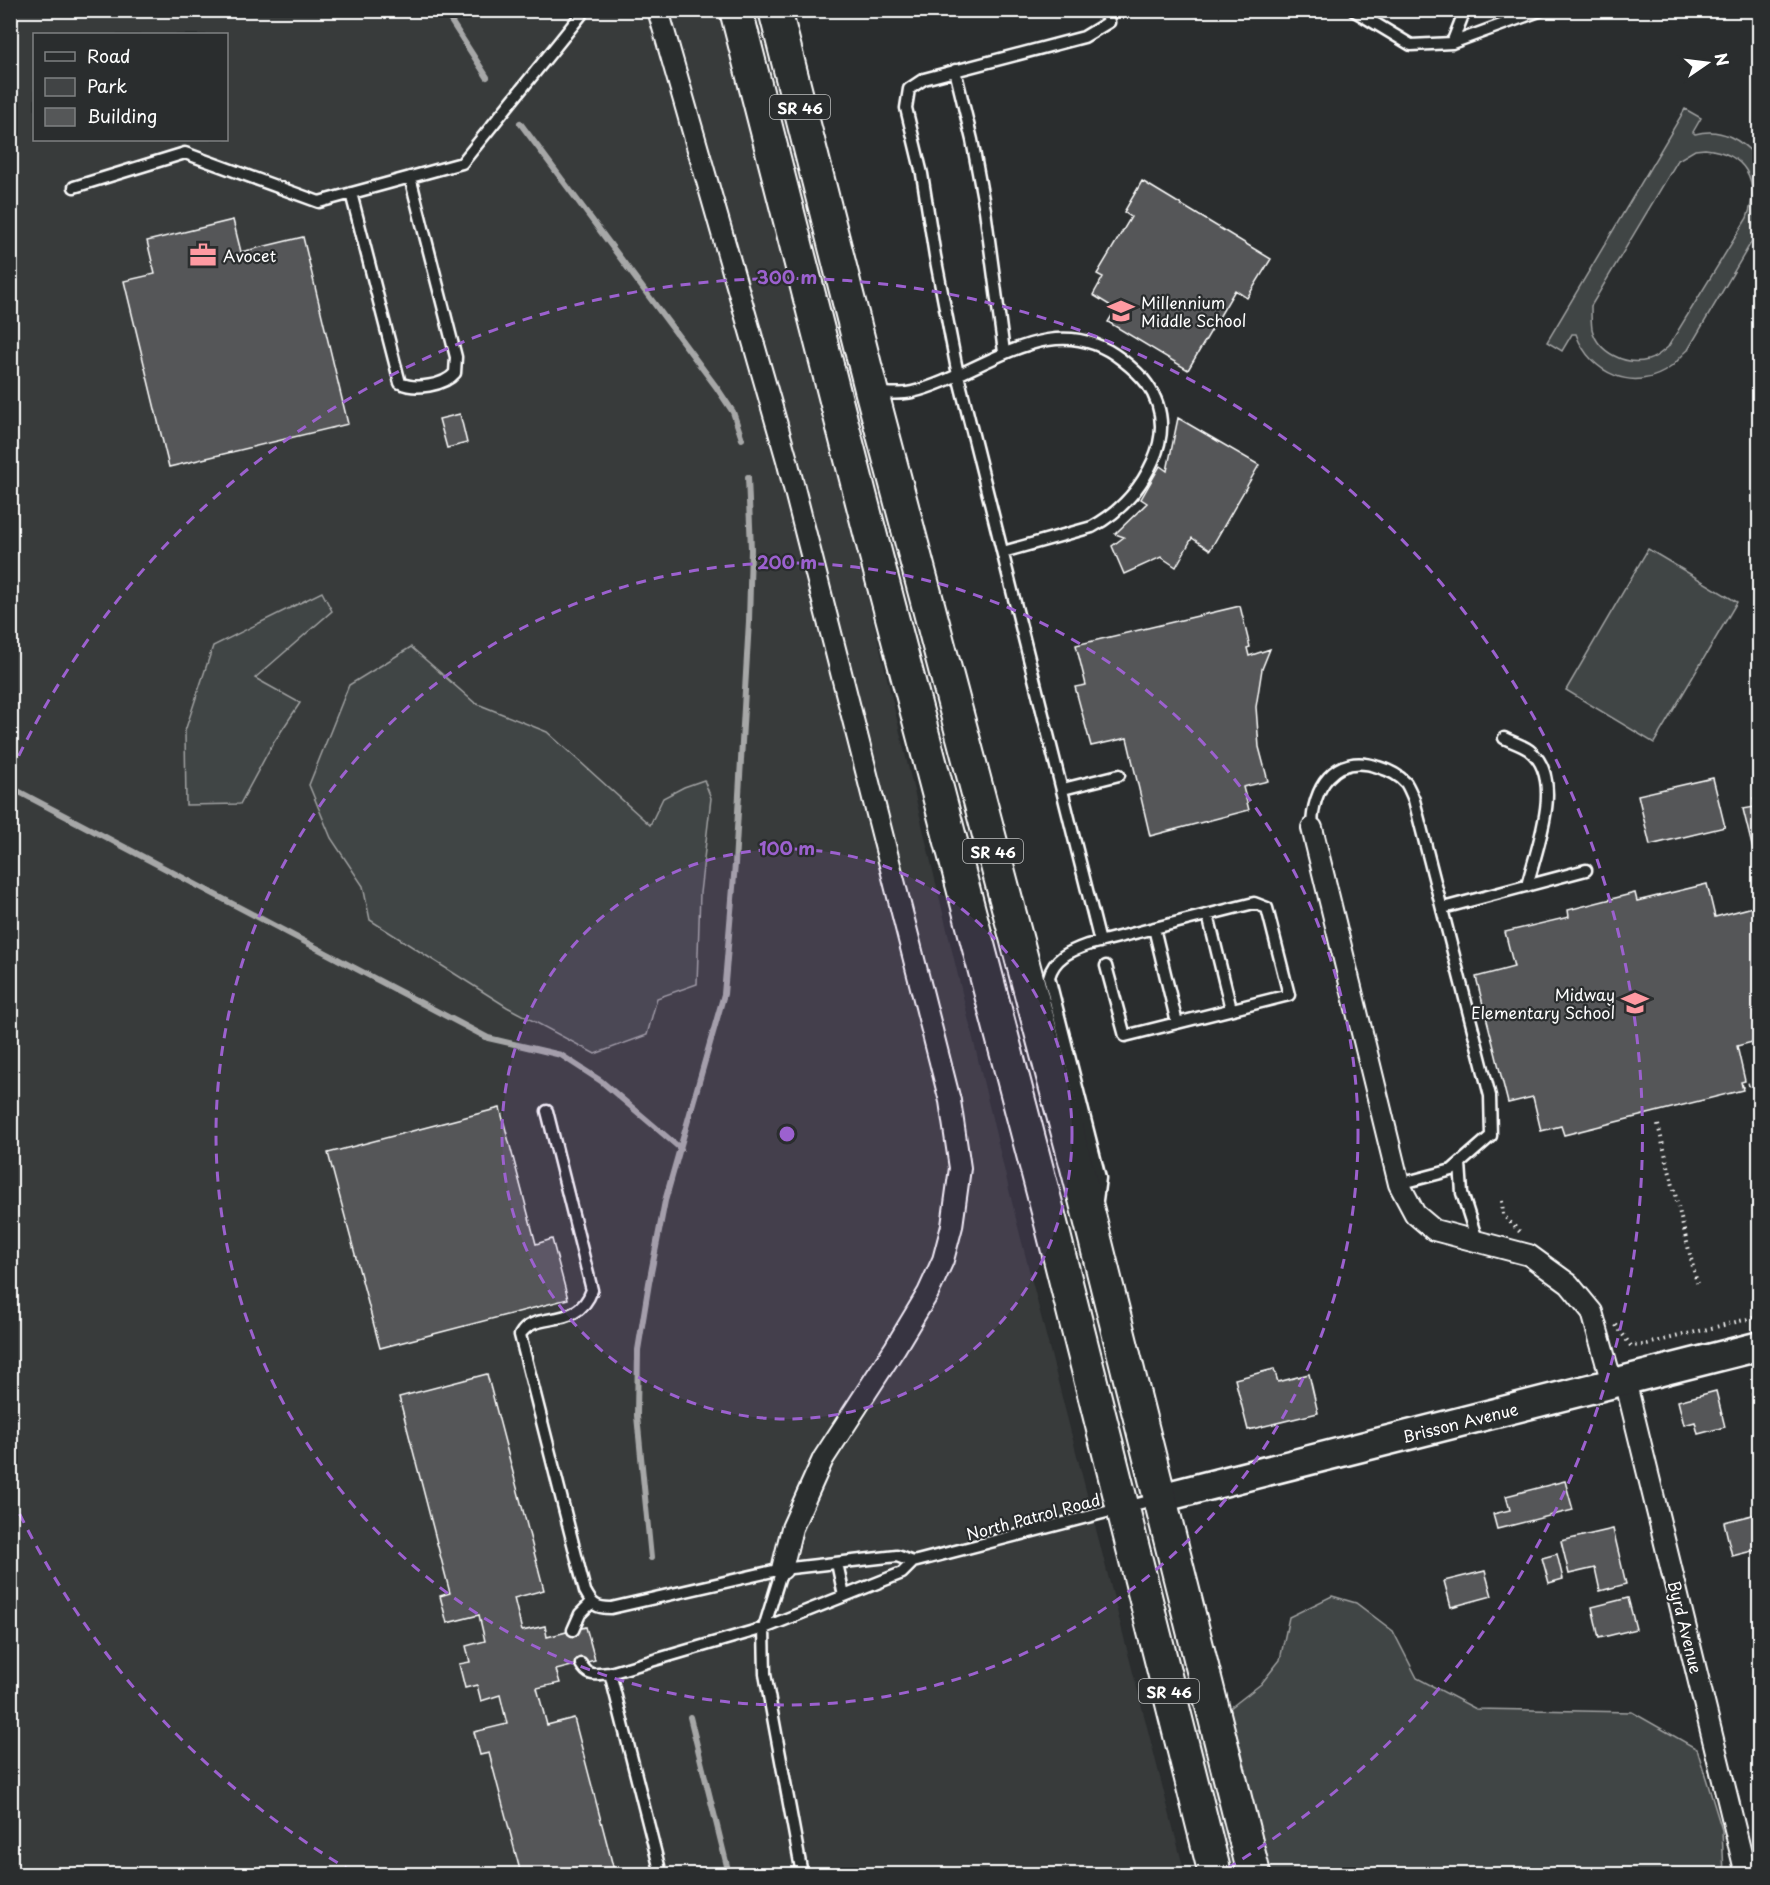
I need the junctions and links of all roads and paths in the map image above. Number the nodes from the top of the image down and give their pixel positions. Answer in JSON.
{"nodes":[{"id":1,"x":585,"y":10,"type":"edge"},
{"id":2,"x":658,"y":10,"type":"edge"},
{"id":3,"x":736,"y":10,"type":"edge"},
{"id":4,"x":775,"y":10,"type":"edge"},
{"id":5,"x":1106,"y":10,"type":"edge"},
{"id":6,"x":1353,"y":10,"type":"edge"},
{"id":7,"x":1466,"y":10,"type":"edge"},
{"id":8,"x":1542,"y":10,"type":"edge"},
{"id":9,"x":1452,"y":44,"type":"junction"},
{"id":10,"x":955,"y":70,"type":"junction"},
{"id":11,"x":410,"y":177,"type":"junction"},
{"id":12,"x":74,"y":187,"type":"dead end"},
{"id":13,"x":351,"y":193,"type":"junction"},
{"id":14,"x":1004,"y":352,"type":"junction"},
{"id":15,"x":958,"y":375,"type":"junction"},
{"id":16,"x":872,"y":393,"type":"junction"},
{"id":17,"x":1003,"y":552,"type":"junction"},
{"id":18,"x":1504,"y":738,"type":"dead end"},
{"id":19,"x":1119,"y":775,"type":"dead end"},
{"id":20,"x":1063,"y":789,"type":"junction"},
{"id":21,"x":1312,"y":828,"type":"joint"},
{"id":22,"x":1586,"y":870,"type":"dead end"},
{"id":23,"x":1527,"y":886,"type":"junction"},
{"id":24,"x":1443,"y":908,"type":"junction"},
{"id":25,"x":1208,"y":915,"type":"junction"},
{"id":26,"x":1154,"y":928,"type":"junction"},
{"id":27,"x":1100,"y":942,"type":"junction"},
{"id":28,"x":1106,"y":966,"type":"dead end"},
{"id":29,"x":1231,"y":1009,"type":"junction"},
{"id":30,"x":1177,"y":1023,"type":"junction"},
{"id":31,"x":1760,"y":1082,"type":"edge"},
{"id":32,"x":1742,"y":1086,"type":"dead end"},
{"id":33,"x":547,"y":1111,"type":"dead end"},
{"id":34,"x":1658,"y":1125,"type":"dead end"},
{"id":35,"x":1460,"y":1163,"type":"junction"},
{"id":36,"x":1399,"y":1184,"type":"junction"},
{"id":37,"x":1502,"y":1201,"type":"dead end"},
{"id":38,"x":1092,"y":1229,"type":"junction"},
{"id":39,"x":1522,"y":1234,"type":"dead end"},
{"id":40,"x":1477,"y":1240,"type":"junction"},
{"id":41,"x":1697,"y":1283,"type":"dead end"},
{"id":42,"x":1760,"y":1316,"type":"edge"},
{"id":43,"x":1615,"y":1323,"type":"dead end"},
{"id":44,"x":1760,"y":1346,"type":"edge"},
{"id":45,"x":1618,"y":1382,"type":"junction"},
{"id":46,"x":1160,"y":1498,"type":"junction"},
{"id":47,"x":1123,"y":1508,"type":"junction"},
{"id":48,"x":913,"y":1562,"type":"junction"},
{"id":49,"x":837,"y":1563,"type":"junction"},
{"id":50,"x":782,"y":1569,"type":"junction"},
{"id":51,"x":844,"y":1596,"type":"junction"},
{"id":52,"x":591,"y":1603,"type":"junction"},
{"id":53,"x":764,"y":1628,"type":"junction"},
{"id":54,"x":573,"y":1630,"type":"dead end"},
{"id":55,"x":581,"y":1664,"type":"dead end"},
{"id":56,"x":610,"y":1673,"type":"junction"},
{"id":57,"x":661,"y":1875,"type":"edge"},
{"id":58,"x":802,"y":1875,"type":"edge"},
{"id":59,"x":1215,"y":1875,"type":"edge"},
{"id":60,"x":1254,"y":1875,"type":"edge"},
{"id":61,"x":1746,"y":1875,"type":"edge"}],
"edges":[{"from":1,"to":11,"type":"lane"},
{"from":2,"to":50,"type":"street"},
{"from":3,"to":47,"type":"main road","number":"SR 46"},
{"from":4,"to":16,"type":"main road","number":"SR 46"},
{"from":5,"to":10,"type":"lane"},
{"from":6,"to":9,"type":"lane"},
{"from":7,"to":9,"type":"lane"},
{"from":8,"to":9,"type":"lane"},
{"from":10,"to":14,"type":"lane"},
{"from":10,"to":15,"type":"lane"},
{"from":11,"to":13,"type":"lane"},
{"from":11,"to":13,"type":"lane"},
{"from":12,"to":13,"type":"lane"},
{"from":14,"to":15,"type":"lane"},
{"from":14,"to":17,"type":"lane"},
{"from":15,"to":16,"type":"lane"},
{"from":15,"to":17,"type":"lane"},
{"from":16,"to":38,"type":"main road","number":"SR 46"},
{"from":17,"to":20,"type":"lane"},
{"from":18,"to":23,"type":"lane"},
{"from":19,"to":20,"type":"lane"},
{"from":20,"to":27,"type":"lane"},
{"from":21,"to":24,"type":"lane"},
{"from":21,"to":36,"type":"street","name":"Byrd Avenue"},
{"from":22,"to":23,"type":"lane"},
{"from":23,"to":24,"type":"lane"},
{"from":24,"to":35,"type":"lane"},
{"from":25,"to":26,"type":"lane"},
{"from":25,"to":29,"type":"lane"},
{"from":25,"to":29,"type":"lane"},
{"from":26,"to":27,"type":"lane"},
{"from":26,"to":30,"type":"lane"},
{"from":27,"to":38,"type":"lane"},
{"from":28,"to":30,"type":"lane"},
{"from":29,"to":30,"type":"lane"},
{"from":31,"to":32,"type":"path"},
{"from":33,"to":52,"type":"lane"},
{"from":34,"to":41,"type":"path"},
{"from":35,"to":36,"type":"lane"},
{"from":35,"to":40,"type":"lane"},
{"from":36,"to":40,"type":"street","name":"Byrd Avenue"},
{"from":37,"to":39,"type":"path"},
{"from":38,"to":46,"type":"main road","number":"SR 46"},
{"from":40,"to":45,"type":"street","name":"Byrd Avenue"},
{"from":42,"to":43,"type":"path"},
{"from":44,"to":45,"type":"street","name":"Brisson Avenue"},
{"from":45,"to":46,"type":"street","name":"Brisson Avenue"},
{"from":45,"to":61,"type":"street","name":"Byrd Avenue"},
{"from":46,"to":47,"type":"lane","name":"North Patrol Road"},
{"from":46,"to":60,"type":"main road","number":"SR 46"},
{"from":47,"to":48,"type":"lane","name":"North Patrol Road"},
{"from":47,"to":59,"type":"main road","number":"SR 46"},
{"from":48,"to":49,"type":"lane","name":"North Patrol Road"},
{"from":48,"to":51,"type":"lane","name":"North Patrol Road"},
{"from":49,"to":50,"type":"lane","name":"North Patrol Road"},
{"from":49,"to":51,"type":"lane"},
{"from":50,"to":52,"type":"lane","name":"North Patrol Road"},
{"from":50,"to":53,"type":"lane"},
{"from":51,"to":53,"type":"lane","name":"North Patrol Road"},
{"from":52,"to":54,"type":"lane"},
{"from":53,"to":56,"type":"lane","name":"North Patrol Road"},
{"from":53,"to":58,"type":"lane"},
{"from":55,"to":56,"type":"lane"},
{"from":56,"to":57,"type":"lane"}]}
